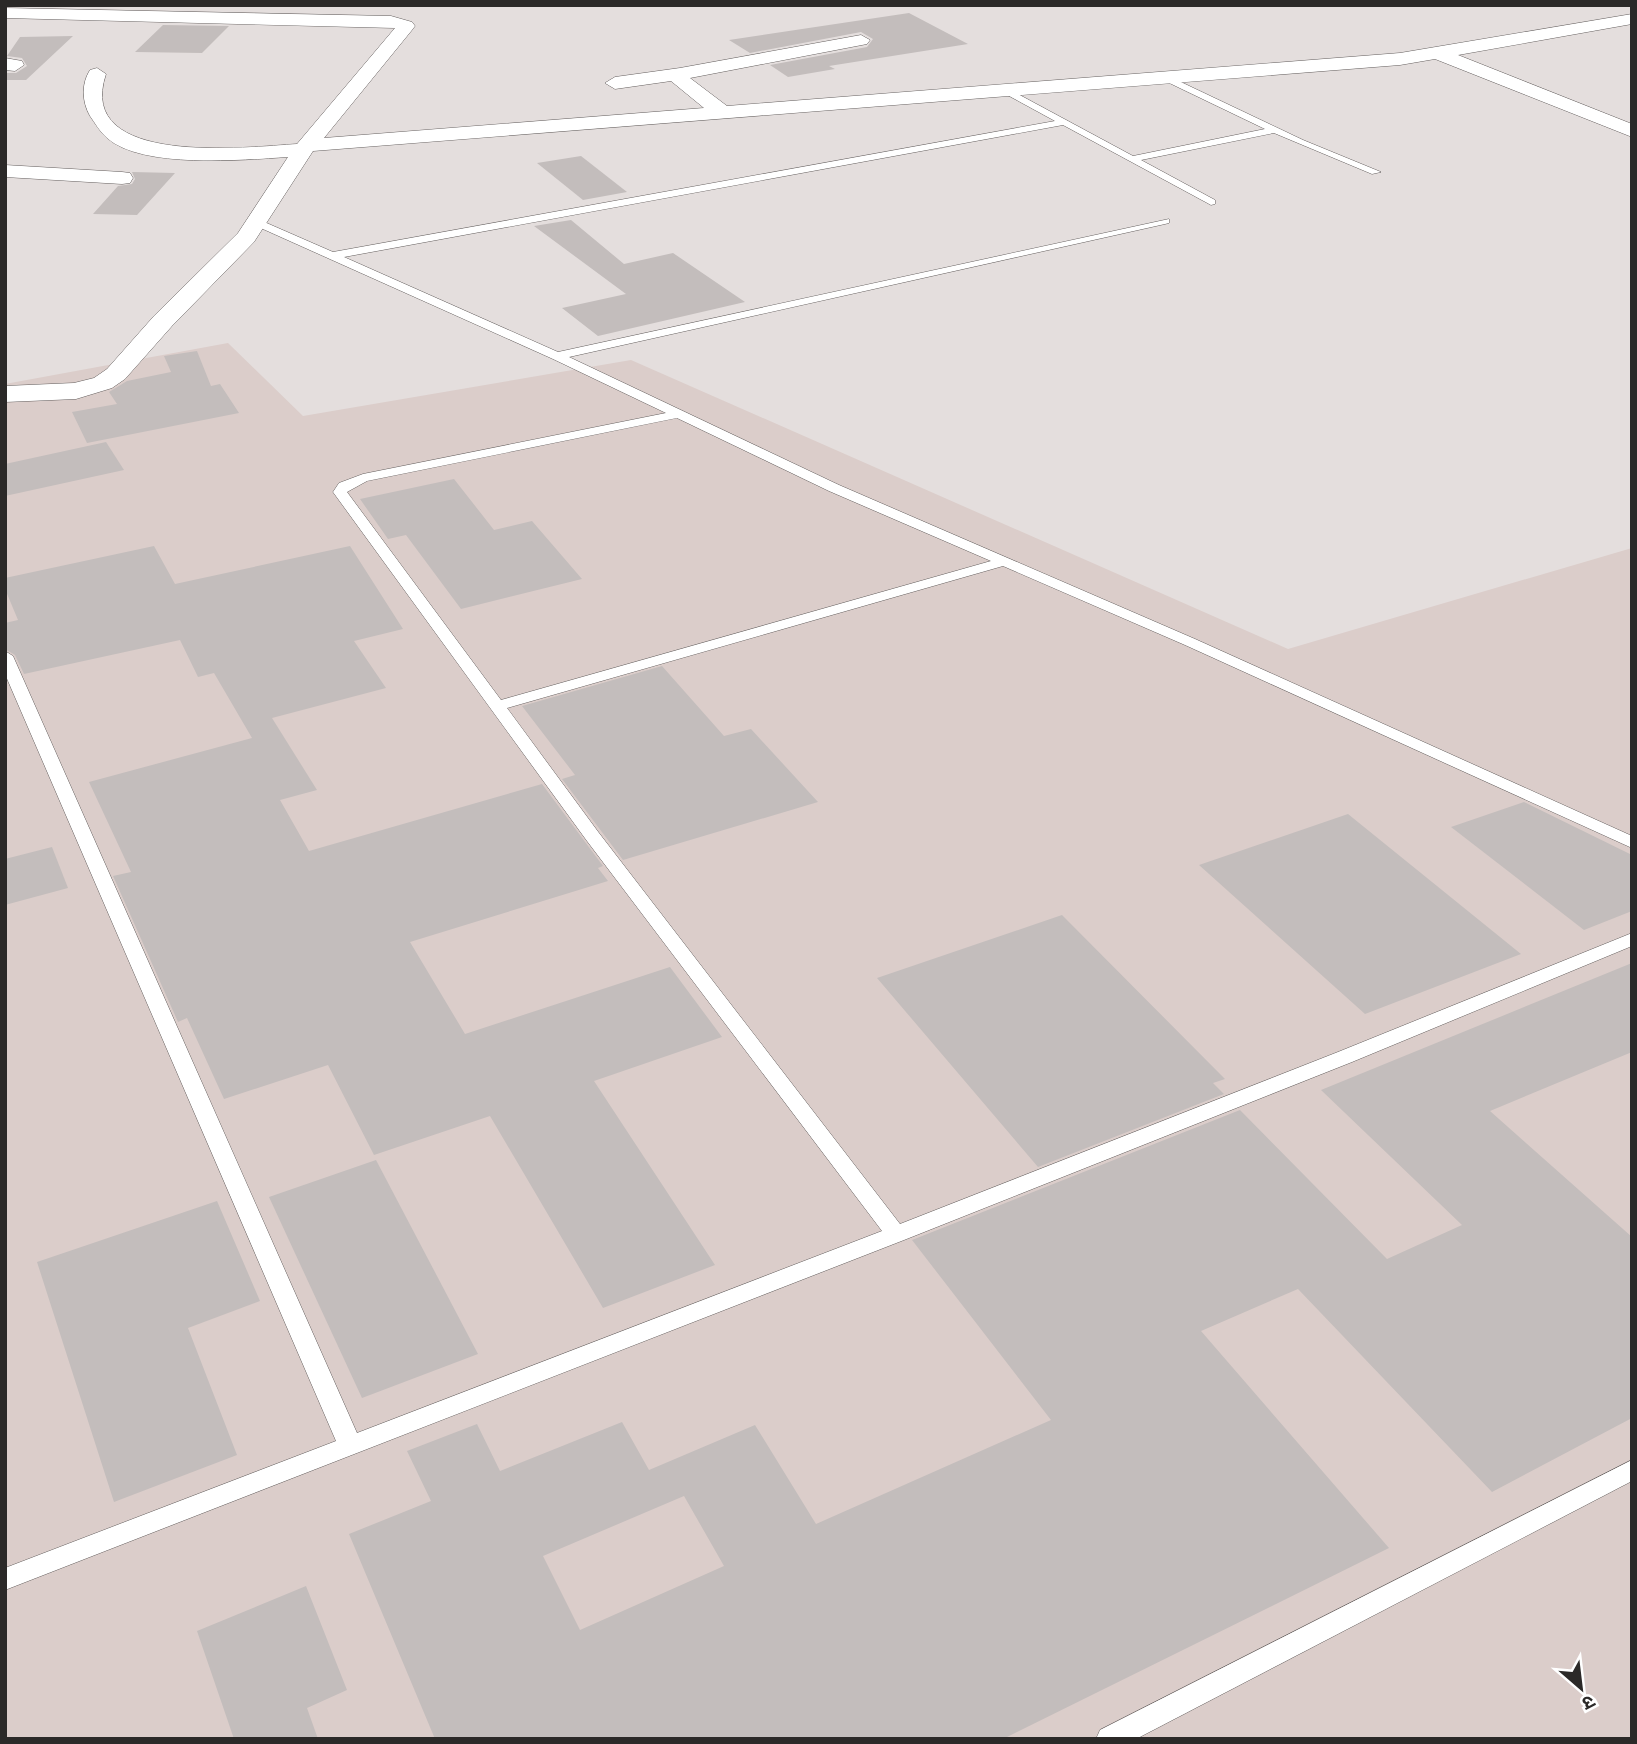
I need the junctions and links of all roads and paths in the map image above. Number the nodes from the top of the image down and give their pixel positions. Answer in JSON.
{"nodes":[{"id":1,"x":220,"y":5,"type":"edge"},
{"id":2,"x":360,"y":5,"type":"edge"},
{"id":3,"x":5,"y":13,"type":"edge"},
{"id":4,"x":145,"y":16,"type":"junction"},
{"id":5,"x":1632,"y":19,"type":"edge"},
{"id":6,"x":379,"y":21,"type":"junction"},
{"id":7,"x":861,"y":40,"type":"dead end"},
{"id":8,"x":1440,"y":54,"type":"junction"},
{"id":9,"x":97,"y":74,"type":"dead end"},
{"id":10,"x":680,"y":74,"type":"junction"},
{"id":11,"x":1164,"y":77,"type":"junction"},
{"id":12,"x":615,"y":83,"type":"dead end"},
{"id":13,"x":1003,"y":89,"type":"junction"},
{"id":14,"x":723,"y":113,"type":"junction"},
{"id":15,"x":1062,"y":123,"type":"junction"},
{"id":16,"x":1275,"y":130,"type":"junction"},
{"id":17,"x":1632,"y":131,"type":"edge"},
{"id":18,"x":306,"y":148,"type":"junction"},
{"id":19,"x":1132,"y":159,"type":"junction"},
{"id":20,"x":5,"y":171,"type":"edge"},
{"id":21,"x":1376,"y":172,"type":"dead end"},
{"id":22,"x":122,"y":178,"type":"dead end"},
{"id":23,"x":1210,"y":202,"type":"dead end"},
{"id":24,"x":1165,"y":221,"type":"dead end"},
{"id":25,"x":258,"y":223,"type":"junction"},
{"id":26,"x":332,"y":256,"type":"junction"},
{"id":27,"x":557,"y":356,"type":"junction"},
{"id":28,"x":5,"y":394,"type":"edge"},
{"id":29,"x":679,"y":414,"type":"junction"},
{"id":30,"x":1003,"y":562,"type":"junction"},
{"id":31,"x":5,"y":656,"type":"edge"},
{"id":32,"x":497,"y":706,"type":"junction"},
{"id":33,"x":1632,"y":843,"type":"edge"},
{"id":34,"x":1632,"y":939,"type":"edge"},
{"id":35,"x":896,"y":1234,"type":"junction"},
{"id":36,"x":351,"y":1447,"type":"junction"},
{"id":37,"x":1632,"y":1470,"type":"edge"},
{"id":38,"x":5,"y":1579,"type":"edge"},
{"id":39,"x":1109,"y":1739,"type":"edge"}],
"edges":[{"from":1,"to":4,"type":"street"},
{"from":2,"to":6,"type":"street"},
{"from":3,"to":4,"type":"street"},
{"from":4,"to":6,"type":"street"},
{"from":5,"to":8,"type":"street"},
{"from":6,"to":18,"type":"street"},
{"from":7,"to":10,"type":"street"},
{"from":8,"to":11,"type":"street"},
{"from":8,"to":17,"type":"street"},
{"from":9,"to":18,"type":"street"},
{"from":10,"to":12,"type":"street"},
{"from":10,"to":14,"type":"street"},
{"from":11,"to":13,"type":"street"},
{"from":11,"to":16,"type":"lane"},
{"from":13,"to":14,"type":"street"},
{"from":13,"to":15,"type":"lane"},
{"from":14,"to":18,"type":"street"},
{"from":15,"to":19,"type":"lane"},
{"from":15,"to":26,"type":"lane"},
{"from":16,"to":19,"type":"lane"},
{"from":16,"to":21,"type":"lane"},
{"from":18,"to":25,"type":"street"},
{"from":19,"to":23,"type":"lane"},
{"from":20,"to":22,"type":"street"},
{"from":24,"to":27,"type":"lane"},
{"from":25,"to":26,"type":"lane"},
{"from":25,"to":28,"type":"street"},
{"from":26,"to":27,"type":"lane"},
{"from":27,"to":29,"type":"lane"},
{"from":29,"to":30,"type":"lane"},
{"from":29,"to":32,"type":"lane"},
{"from":30,"to":32,"type":"lane"},
{"from":30,"to":33,"type":"lane"},
{"from":31,"to":36,"type":"lane"},
{"from":32,"to":35,"type":"lane"},
{"from":34,"to":35,"type":"lane"},
{"from":35,"to":36,"type":"lane"},
{"from":36,"to":38,"type":"lane"},
{"from":37,"to":39,"type":"lane"}]}
